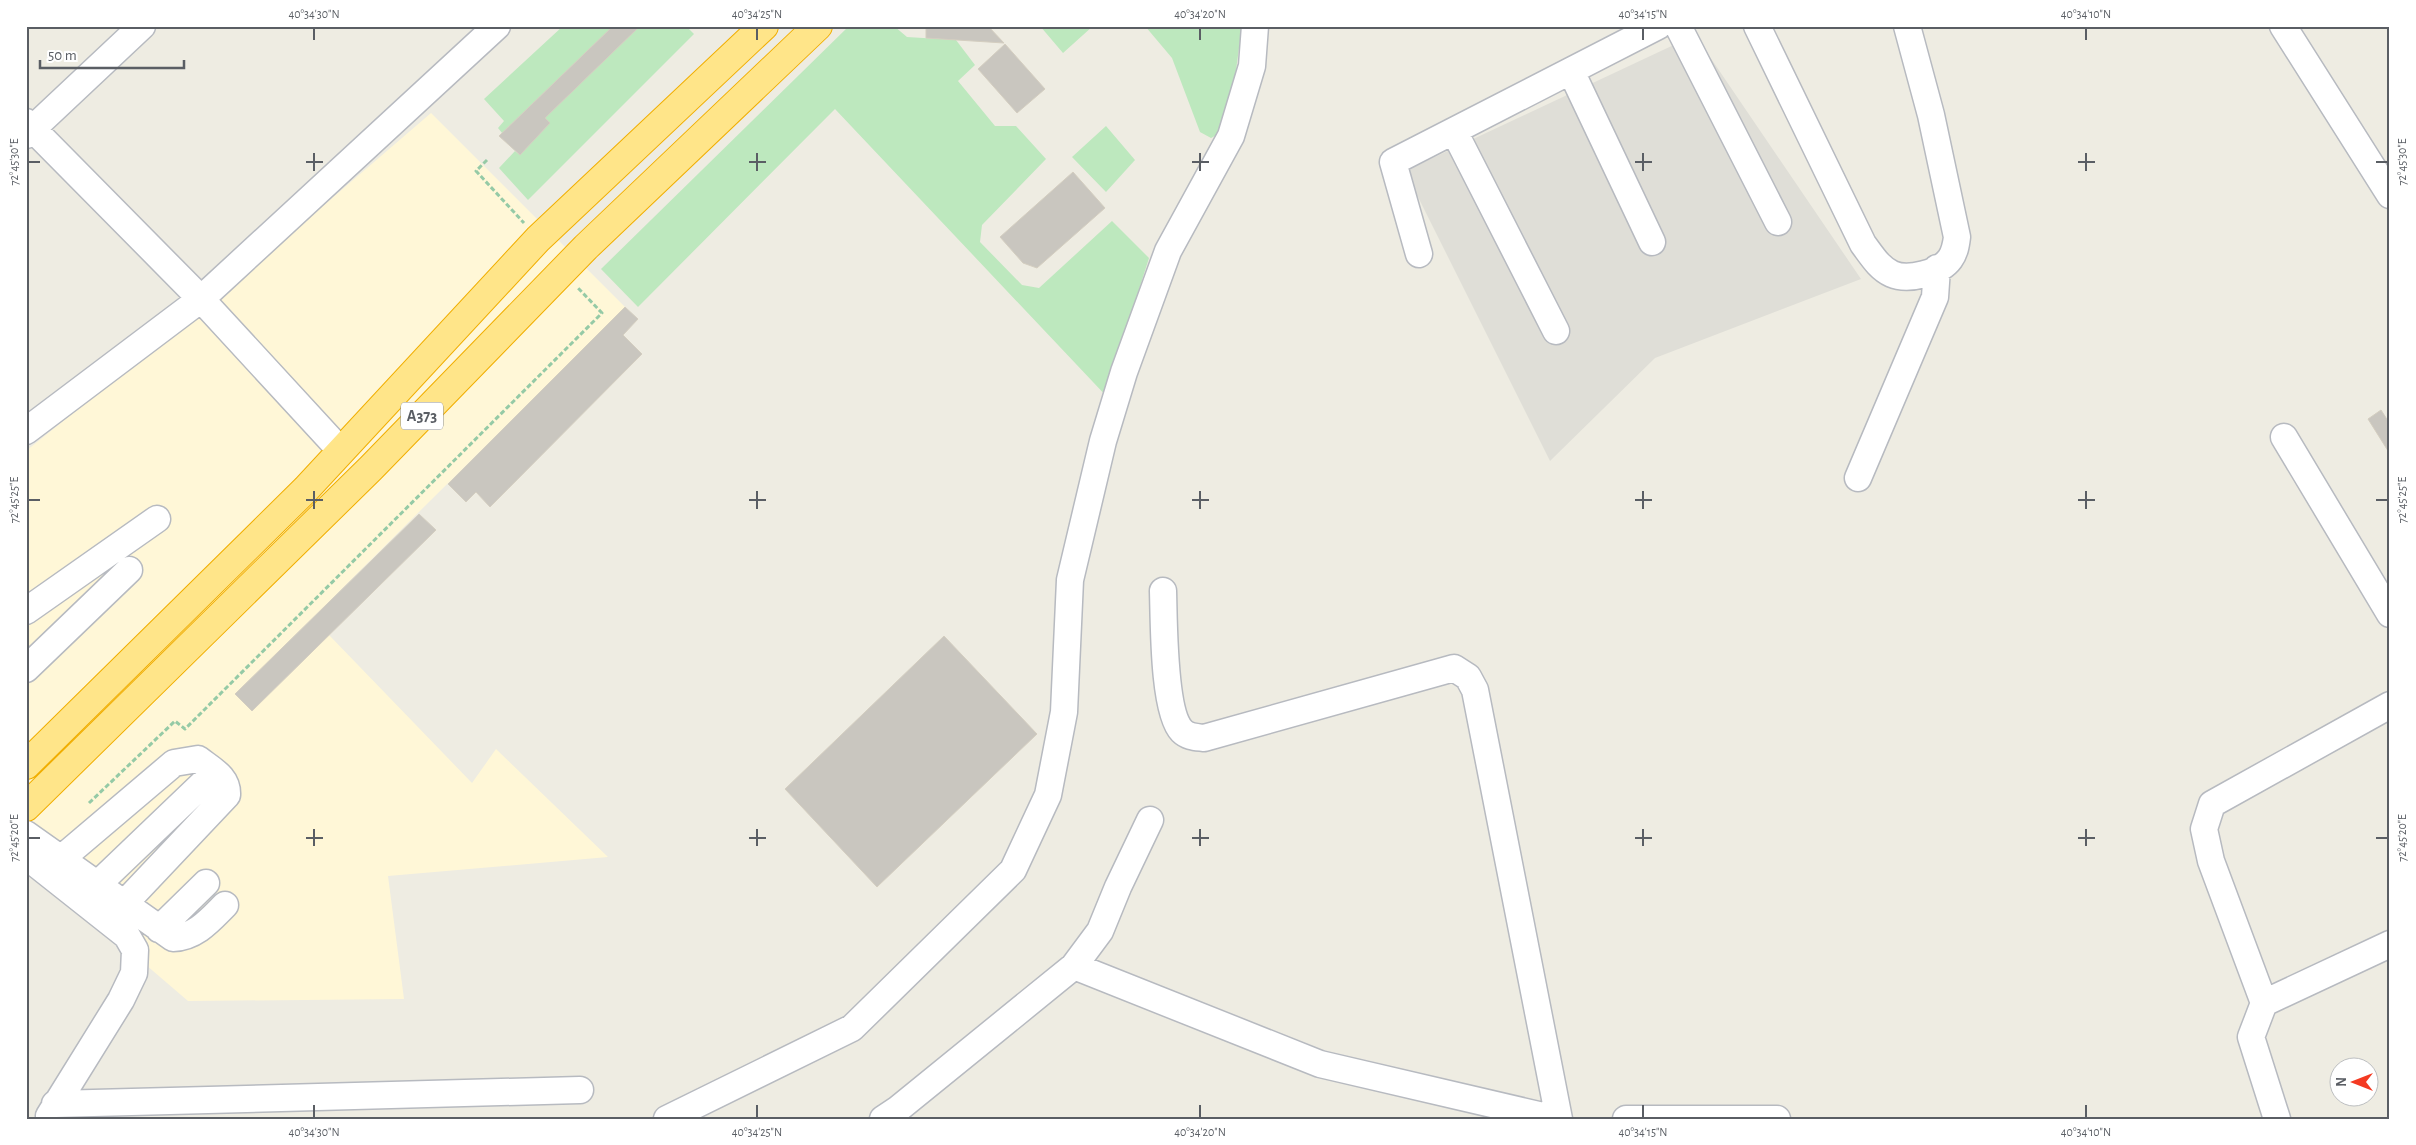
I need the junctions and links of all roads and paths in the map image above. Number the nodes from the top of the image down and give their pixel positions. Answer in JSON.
{"nodes":[{"id":1,"x":142,"y":26,"type":"edge"},
{"id":2,"x":497,"y":26,"type":"edge"},
{"id":3,"x":764,"y":26,"type":"edge"},
{"id":4,"x":818,"y":26,"type":"edge"},
{"id":5,"x":1255,"y":26,"type":"edge"},
{"id":6,"x":1658,"y":26,"type":"edge"},
{"id":7,"x":1678,"y":26,"type":"edge"},
{"id":8,"x":1757,"y":26,"type":"edge"},
{"id":9,"x":1907,"y":26,"type":"edge"},
{"id":10,"x":2283,"y":26,"type":"edge"},
{"id":11,"x":1571,"y":71,"type":"junction"},
{"id":12,"x":28,"y":129,"type":"edge"},
{"id":13,"x":1454,"y":131,"type":"junction"},
{"id":14,"x":487,"y":160,"type":"dead end"},
{"id":15,"x":2390,"y":195,"type":"edge"},
{"id":16,"x":1778,"y":222,"type":"dead end"},
{"id":17,"x":538,"y":239,"type":"junction"},
{"id":18,"x":1652,"y":242,"type":"dead end"},
{"id":19,"x":1419,"y":254,"type":"dead end"},
{"id":20,"x":1937,"y":268,"type":"junction"},
{"id":21,"x":562,"y":272,"type":"junction"},
{"id":22,"x":201,"y":299,"type":"junction"},
{"id":23,"x":1556,"y":331,"type":"dead end"},
{"id":24,"x":26,"y":431,"type":"edge"},
{"id":25,"x":2284,"y":437,"type":"dead end"},
{"id":26,"x":341,"y":451,"type":"junction"},
{"id":27,"x":1858,"y":478,"type":"dead end"},
{"id":28,"x":157,"y":519,"type":"dead end"},
{"id":29,"x":129,"y":570,"type":"dead end"},
{"id":30,"x":1163,"y":591,"type":"dead end"},
{"id":31,"x":26,"y":612,"type":"edge"},
{"id":32,"x":2390,"y":614,"type":"edge"},
{"id":33,"x":26,"y":669,"type":"edge"},
{"id":34,"x":2390,"y":705,"type":"edge"},
{"id":35,"x":26,"y":765,"type":"edge"},
{"id":36,"x":215,"y":772,"type":"junction"},
{"id":37,"x":86,"y":806,"type":"dead end"},
{"id":38,"x":26,"y":807,"type":"edge"},
{"id":39,"x":1150,"y":820,"type":"dead end"},
{"id":40,"x":26,"y":834,"type":"edge"},
{"id":41,"x":26,"y":856,"type":"edge"},
{"id":42,"x":62,"y":858,"type":"junction"},
{"id":43,"x":206,"y":883,"type":"dead end"},
{"id":44,"x":98,"y":884,"type":"junction"},
{"id":45,"x":124,"y":904,"type":"junction"},
{"id":46,"x":226,"y":905,"type":"dead end"},
{"id":47,"x":160,"y":929,"type":"junction"},
{"id":48,"x":2390,"y":944,"type":"edge"},
{"id":49,"x":1074,"y":966,"type":"junction"},
{"id":50,"x":2264,"y":1003,"type":"junction"},
{"id":51,"x":580,"y":1090,"type":"dead end"},
{"id":52,"x":51,"y":1111,"type":"edge"},
{"id":53,"x":898,"y":1116,"type":"edge"},
{"id":54,"x":667,"y":1119,"type":"edge"},
{"id":55,"x":1558,"y":1119,"type":"edge"},
{"id":56,"x":1626,"y":1119,"type":"edge"},
{"id":57,"x":1777,"y":1119,"type":"edge"},
{"id":58,"x":2277,"y":1119,"type":"edge"}],
"edges":[{"from":1,"to":12,"type":"street"},
{"from":2,"to":22,"type":"street"},
{"from":3,"to":17,"type":"highway","number":"A373"},
{"from":4,"to":21,"type":"highway","number":"A373"},
{"from":5,"to":54,"type":"street"},
{"from":6,"to":11,"type":"street"},
{"from":7,"to":16,"type":"street"},
{"from":8,"to":20,"type":"street"},
{"from":9,"to":20,"type":"street"},
{"from":10,"to":15,"type":"street"},
{"from":11,"to":13,"type":"street"},
{"from":11,"to":18,"type":"street"},
{"from":12,"to":22,"type":"street"},
{"from":13,"to":19,"type":"street"},
{"from":13,"to":23,"type":"street"},
{"from":14,"to":17,"type":"path"},
{"from":17,"to":26,"type":"highway","number":"A373"},
{"from":20,"to":27,"type":"street"},
{"from":21,"to":37,"type":"path"},
{"from":21,"to":38,"type":"highway","number":"A373"},
{"from":22,"to":24,"type":"street"},
{"from":22,"to":26,"type":"street"},
{"from":25,"to":32,"type":"street"},
{"from":26,"to":35,"type":"highway","number":"A373"},
{"from":28,"to":31,"type":"street"},
{"from":29,"to":33,"type":"street"},
{"from":30,"to":55,"type":"street"},
{"from":34,"to":50,"type":"street"},
{"from":36,"to":42,"type":"street"},
{"from":36,"to":44,"type":"street"},
{"from":36,"to":45,"type":"street"},
{"from":39,"to":49,"type":"street"},
{"from":40,"to":42,"type":"street"},
{"from":41,"to":52,"type":"street"},
{"from":42,"to":44,"type":"street"},
{"from":43,"to":47,"type":"street"},
{"from":44,"to":45,"type":"street"},
{"from":45,"to":47,"type":"street"},
{"from":46,"to":47,"type":"street"},
{"from":48,"to":50,"type":"street"},
{"from":49,"to":53,"type":"street"},
{"from":49,"to":55,"type":"street"},
{"from":50,"to":58,"type":"street"},
{"from":51,"to":52,"type":"street"},
{"from":56,"to":57,"type":"street"}]}
